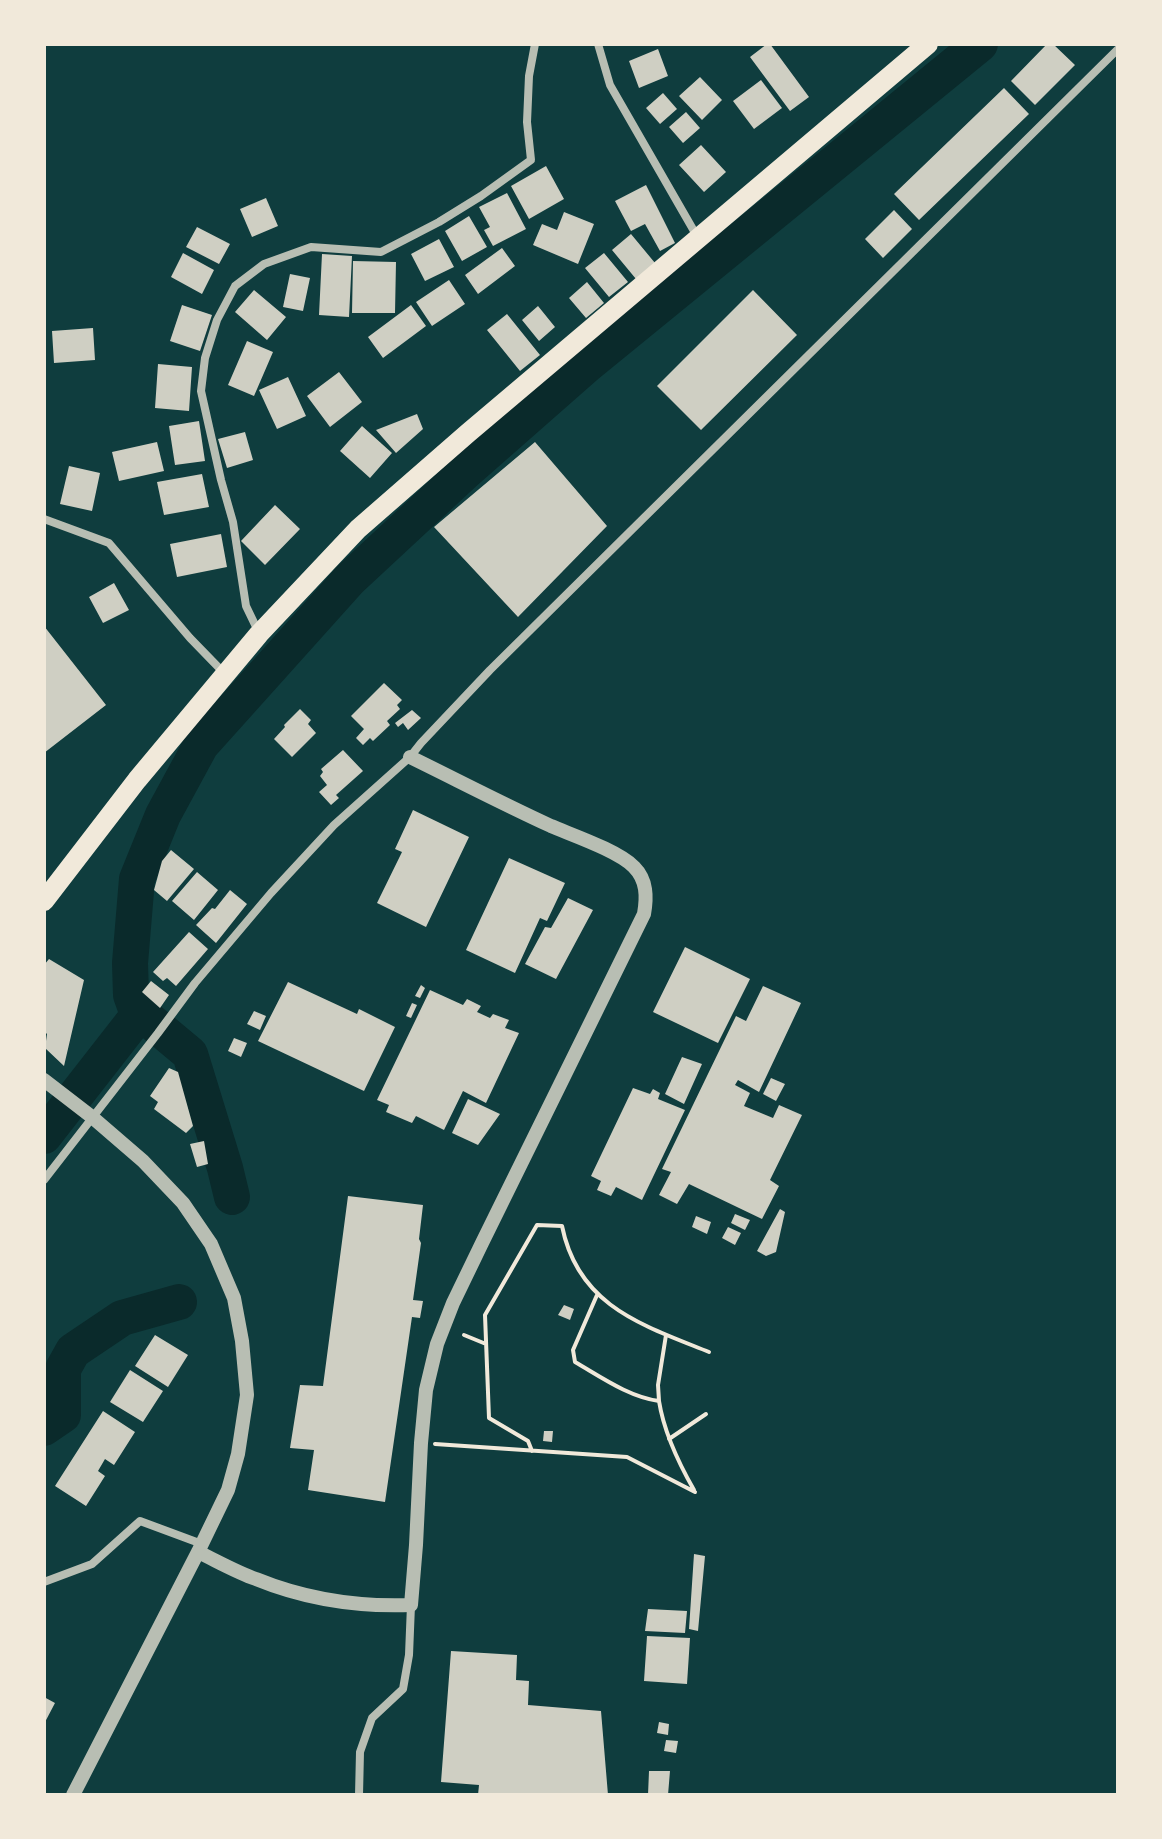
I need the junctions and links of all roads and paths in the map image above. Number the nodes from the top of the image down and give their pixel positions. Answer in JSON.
{"nodes":[{"id":1,"x":535,"y":44,"type":"edge"},
{"id":2,"x":598,"y":44,"type":"edge"},
{"id":3,"x":928,"y":44,"type":"edge"},
{"id":4,"x":1118,"y":49,"type":"edge"},
{"id":5,"x":698,"y":239,"type":"junction"},
{"id":6,"x":44,"y":519,"type":"edge"},
{"id":7,"x":259,"y":634,"type":"junction"},
{"id":8,"x":225,"y":674,"type":"junction"},
{"id":9,"x":410,"y":757,"type":"junction"},
{"id":10,"x":44,"y":901,"type":"edge"},
{"id":11,"x":48,"y":1083,"type":"edge"},
{"id":12,"x":87,"y":1113,"type":"junction"},
{"id":13,"x":44,"y":1180,"type":"edge"},
{"id":14,"x":597,"y":1295,"type":"junction"},
{"id":15,"x":464,"y":1335,"type":"dead end"},
{"id":16,"x":666,"y":1335,"type":"junction"},
{"id":17,"x":486,"y":1344,"type":"junction"},
{"id":18,"x":709,"y":1352,"type":"dead end"},
{"id":19,"x":659,"y":1401,"type":"junction"},
{"id":20,"x":706,"y":1414,"type":"dead end"},
{"id":21,"x":669,"y":1439,"type":"junction"},
{"id":22,"x":421,"y":1443,"type":"junction"},
{"id":23,"x":532,"y":1451,"type":"junction"},
{"id":24,"x":200,"y":1548,"type":"junction"},
{"id":25,"x":44,"y":1582,"type":"edge"},
{"id":26,"x":411,"y":1605,"type":"junction"},
{"id":27,"x":73,"y":1795,"type":"edge"},
{"id":28,"x":359,"y":1795,"type":"edge"}],
"edges":[{"from":1,"to":7,"type":"street"},
{"from":2,"to":5,"type":"street"},
{"from":3,"to":5,"type":"main road"},
{"from":4,"to":9,"type":"street"},
{"from":5,"to":7,"type":"main road"},
{"from":6,"to":8,"type":"street"},
{"from":7,"to":8,"type":"main road"},
{"from":8,"to":10,"type":"main road"},
{"from":9,"to":12,"type":"street"},
{"from":9,"to":22,"type":"street"},
{"from":11,"to":12,"type":"street"},
{"from":12,"to":13,"type":"street"},
{"from":12,"to":24,"type":"street"},
{"from":14,"to":16,"type":"path"},
{"from":14,"to":17,"type":"path"},
{"from":14,"to":19,"type":"path"},
{"from":15,"to":17,"type":"path"},
{"from":16,"to":18,"type":"path"},
{"from":16,"to":19,"type":"path"},
{"from":17,"to":23,"type":"path"},
{"from":19,"to":21,"type":"path"},
{"from":20,"to":21,"type":"path"},
{"from":21,"to":23,"type":"path"},
{"from":22,"to":23,"type":"path"},
{"from":22,"to":26,"type":"street"},
{"from":24,"to":25,"type":"street"},
{"from":24,"to":26,"type":"street"},
{"from":24,"to":27,"type":"street"},
{"from":26,"to":28,"type":"street"}]}
